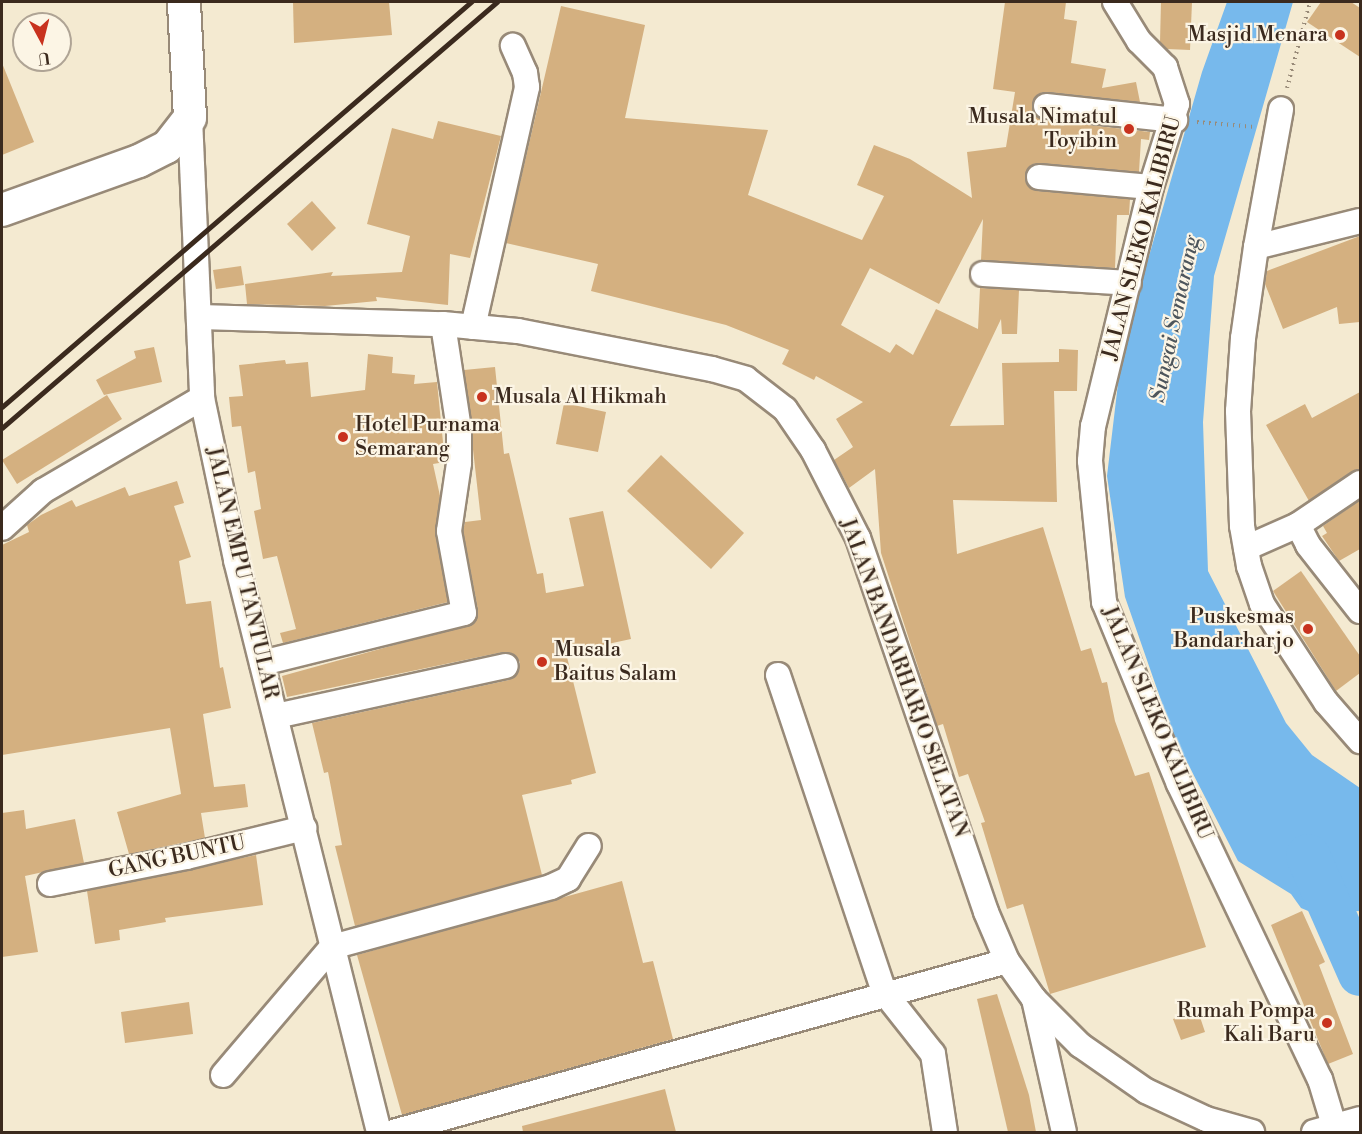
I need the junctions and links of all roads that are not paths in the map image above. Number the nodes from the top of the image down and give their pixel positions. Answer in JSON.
{"nodes":[{"id":1,"x":184,"y":2,"type":"edge"},
{"id":2,"x":1115,"y":2,"type":"edge"},
{"id":3,"x":513,"y":46,"type":"dead end"},
{"id":4,"x":1046,"y":106,"type":"dead end"},
{"id":5,"x":1281,"y":109,"type":"road end"},
{"id":6,"x":190,"y":118,"type":"junction"},
{"id":7,"x":1175,"y":120,"type":"junction"},
{"id":8,"x":1039,"y":177,"type":"dead end"},
{"id":9,"x":1151,"y":187,"type":"junction"},
{"id":10,"x":2,"y":210,"type":"edge"},
{"id":11,"x":1360,"y":220,"type":"edge"},
{"id":12,"x":1256,"y":247,"type":"junction"},
{"id":13,"x":983,"y":274,"type":"dead end"},
{"id":14,"x":1129,"y":283,"type":"junction"},
{"id":15,"x":200,"y":317,"type":"junction"},
{"id":16,"x":443,"y":324,"type":"junction"},
{"id":17,"x":472,"y":327,"type":"junction"},
{"id":18,"x":202,"y":398,"type":"junction"},
{"id":19,"x":1360,"y":483,"type":"edge"},
{"id":20,"x":1298,"y":525,"type":"junction"},
{"id":21,"x":2,"y":528,"type":"edge"},
{"id":22,"x":1246,"y":548,"type":"junction"},
{"id":23,"x":1360,"y":612,"type":"edge"},
{"id":24,"x":262,"y":663,"type":"junction"},
{"id":25,"x":506,"y":666,"type":"dead end"},
{"id":26,"x":777,"y":675,"type":"dead end"},
{"id":27,"x":276,"y":716,"type":"junction"},
{"id":28,"x":1360,"y":741,"type":"edge"},
{"id":29,"x":304,"y":828,"type":"junction"},
{"id":30,"x":589,"y":846,"type":"dead end"},
{"id":31,"x":50,"y":884,"type":"dead end"},
{"id":32,"x":332,"y":946,"type":"junction"},
{"id":33,"x":1007,"y":961,"type":"junction"},
{"id":34,"x":884,"y":992,"type":"junction"},
{"id":35,"x":1034,"y":999,"type":"junction"},
{"id":36,"x":223,"y":1075,"type":"dead end"},
{"id":37,"x":1360,"y":1119,"type":"edge"},
{"id":38,"x":1328,"y":1130,"type":"edge"},
{"id":39,"x":379,"y":1132,"type":"edge"},
{"id":40,"x":393,"y":1132,"type":"edge"},
{"id":41,"x":945,"y":1132,"type":"edge"},
{"id":42,"x":1064,"y":1132,"type":"edge"},
{"id":43,"x":1252,"y":1132,"type":"edge"}],
"edges":[{"from":1,"to":6,"type":"main road","name":"JALAN EMPU TANTULAR"},
{"from":2,"to":7,"type":"street","name":"JALAN SLEKO KALIBIRU"},
{"from":3,"to":17,"type":"street"},
{"from":4,"to":7,"type":"street"},
{"from":5,"to":12,"type":"street"},
{"from":6,"to":10,"type":"main road"},
{"from":6,"to":15,"type":"street","name":"JALAN EMPU TANTULAR"},
{"from":7,"to":9,"type":"street","name":"JALAN SLEKO KALIBIRU"},
{"from":8,"to":9,"type":"street"},
{"from":9,"to":14,"type":"street","name":"JALAN SLEKO KALIBIRU"},
{"from":11,"to":12,"type":"street"},
{"from":12,"to":22,"type":"street"},
{"from":13,"to":14,"type":"street"},
{"from":14,"to":38,"type":"street","name":"JALAN SLEKO KALIBIRU"},
{"from":15,"to":16,"type":"street","name":"JALAN BANDARHARJO SELATAN"},
{"from":15,"to":18,"type":"street","name":"JALAN EMPU TANTULAR"},
{"from":16,"to":17,"type":"street","name":"JALAN BANDARHARJO SELATAN"},
{"from":16,"to":24,"type":"street"},
{"from":17,"to":33,"type":"street","name":"JALAN BANDARHARJO SELATAN"},
{"from":18,"to":21,"type":"street"},
{"from":18,"to":24,"type":"street","name":"JALAN EMPU TANTULAR"},
{"from":19,"to":20,"type":"street"},
{"from":20,"to":22,"type":"street"},
{"from":20,"to":23,"type":"street"},
{"from":22,"to":28,"type":"street"},
{"from":24,"to":27,"type":"street","name":"JALAN EMPU TANTULAR"},
{"from":25,"to":27,"type":"street"},
{"from":26,"to":34,"type":"street"},
{"from":27,"to":29,"type":"street","name":"JALAN EMPU TANTULAR"},
{"from":29,"to":31,"type":"street","name":"GANG BUNTU"},
{"from":29,"to":32,"type":"street","name":"JALAN EMPU TANTULAR"},
{"from":30,"to":32,"type":"street"},
{"from":32,"to":36,"type":"street"},
{"from":32,"to":39,"type":"street","name":"JALAN EMPU TANTULAR"},
{"from":33,"to":34,"type":"street"},
{"from":33,"to":35,"type":"street","name":"JALAN BANDARHARJO SELATAN"},
{"from":34,"to":40,"type":"street"},
{"from":34,"to":41,"type":"street"},
{"from":35,"to":42,"type":"street"},
{"from":35,"to":43,"type":"street","name":"JALAN BANDARHARJO SELATAN"},
{"from":37,"to":38,"type":"street"}]}
